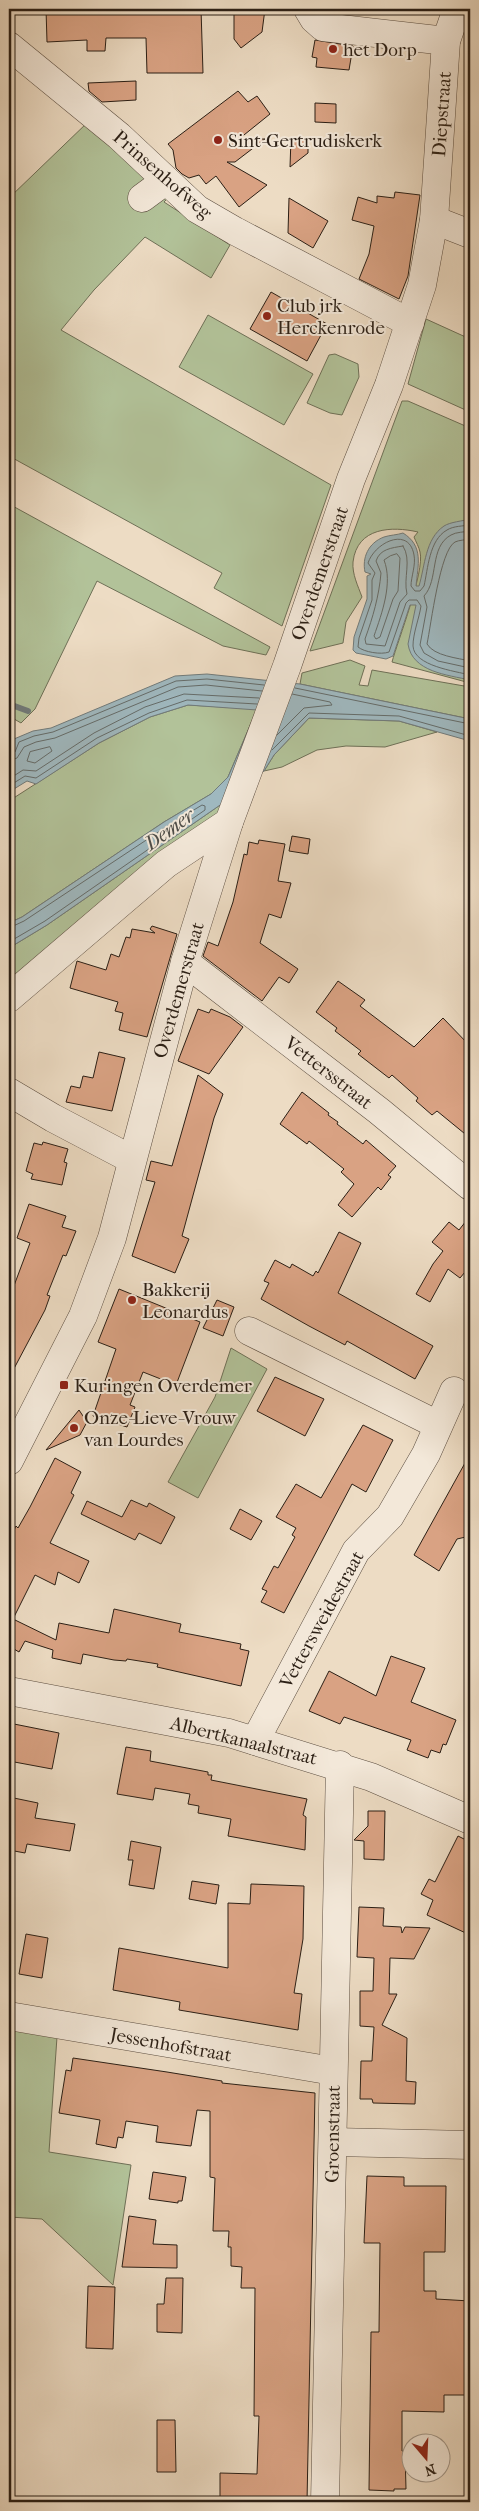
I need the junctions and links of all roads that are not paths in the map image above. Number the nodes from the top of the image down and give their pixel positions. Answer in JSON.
{"nodes":[{"id":1,"x":308,"y":9,"type":"edge"},
{"id":2,"x":458,"y":9,"type":"edge"},
{"id":3,"x":446,"y":41,"type":"junction"},
{"id":4,"x":9,"y":46,"type":"edge"},
{"id":5,"x":165,"y":181,"type":"junction"},
{"id":6,"x":142,"y":198,"type":"dead end"},
{"id":7,"x":434,"y":220,"type":"junction"},
{"id":8,"x":470,"y":234,"type":"edge"},
{"id":9,"x":410,"y":324,"type":"junction"},
{"id":10,"x":229,"y":822,"type":"junction"},
{"id":11,"x":185,"y":962,"type":"junction"},
{"id":12,"x":9,"y":998,"type":"edge"},
{"id":13,"x":9,"y":1092,"type":"edge"},
{"id":14,"x":131,"y":1159,"type":"junction"},
{"id":15,"x":470,"y":1186,"type":"edge"},
{"id":16,"x":250,"y":1331,"type":"dead end"},
{"id":17,"x":454,"y":1391,"type":"dead end"},
{"id":18,"x":438,"y":1425,"type":"junction"},
{"id":19,"x":9,"y":1461,"type":"edge"},
{"id":20,"x":9,"y":1691,"type":"edge"},
{"id":21,"x":255,"y":1740,"type":"junction"},
{"id":22,"x":340,"y":1765,"type":"junction"},
{"id":23,"x":470,"y":1820,"type":"edge"},
{"id":24,"x":9,"y":2016,"type":"edge"},
{"id":25,"x":334,"y":2071,"type":"junction"},
{"id":26,"x":333,"y":2142,"type":"junction"},
{"id":27,"x":470,"y":2145,"type":"edge"},
{"id":28,"x":325,"y":2502,"type":"edge"}],
"edges":[{"from":1,"to":3,"type":"street"},
{"from":2,"to":3,"type":"street","name":"Diepstraat"},
{"from":3,"to":7,"type":"street","name":"Diepstraat"},
{"from":4,"to":5,"type":"street","name":"Prinsenhofweg"},
{"from":5,"to":6,"type":"street"},
{"from":5,"to":9,"type":"street","name":"Prinsenhofweg"},
{"from":7,"to":8,"type":"street"},
{"from":7,"to":9,"type":"street","name":"Diepstraat"},
{"from":9,"to":10,"type":"street","name":"Overdemerstraat"},
{"from":10,"to":11,"type":"street","name":"Overdemerstraat"},
{"from":10,"to":12,"type":"street"},
{"from":11,"to":14,"type":"street","name":"Overdemerstraat"},
{"from":11,"to":15,"type":"street","name":"Vettersstraat"},
{"from":13,"to":14,"type":"street"},
{"from":14,"to":19,"type":"street","name":"Overdemerstraat"},
{"from":16,"to":18,"type":"street"},
{"from":17,"to":18,"type":"street","name":"Vettersweidestraat"},
{"from":18,"to":21,"type":"street","name":"Vettersweidestraat"},
{"from":20,"to":21,"type":"street","name":"Albertkanaalstraat"},
{"from":21,"to":22,"type":"street","name":"Albertkanaalstraat"},
{"from":22,"to":23,"type":"street","name":"Albertkanaalstraat"},
{"from":22,"to":25,"type":"street","name":"Groenstraat"},
{"from":24,"to":25,"type":"street","name":"Jessenhofstraat"},
{"from":25,"to":26,"type":"street","name":"Groenstraat"},
{"from":26,"to":27,"type":"street"},
{"from":26,"to":28,"type":"street","name":"Groenstraat"}]}
